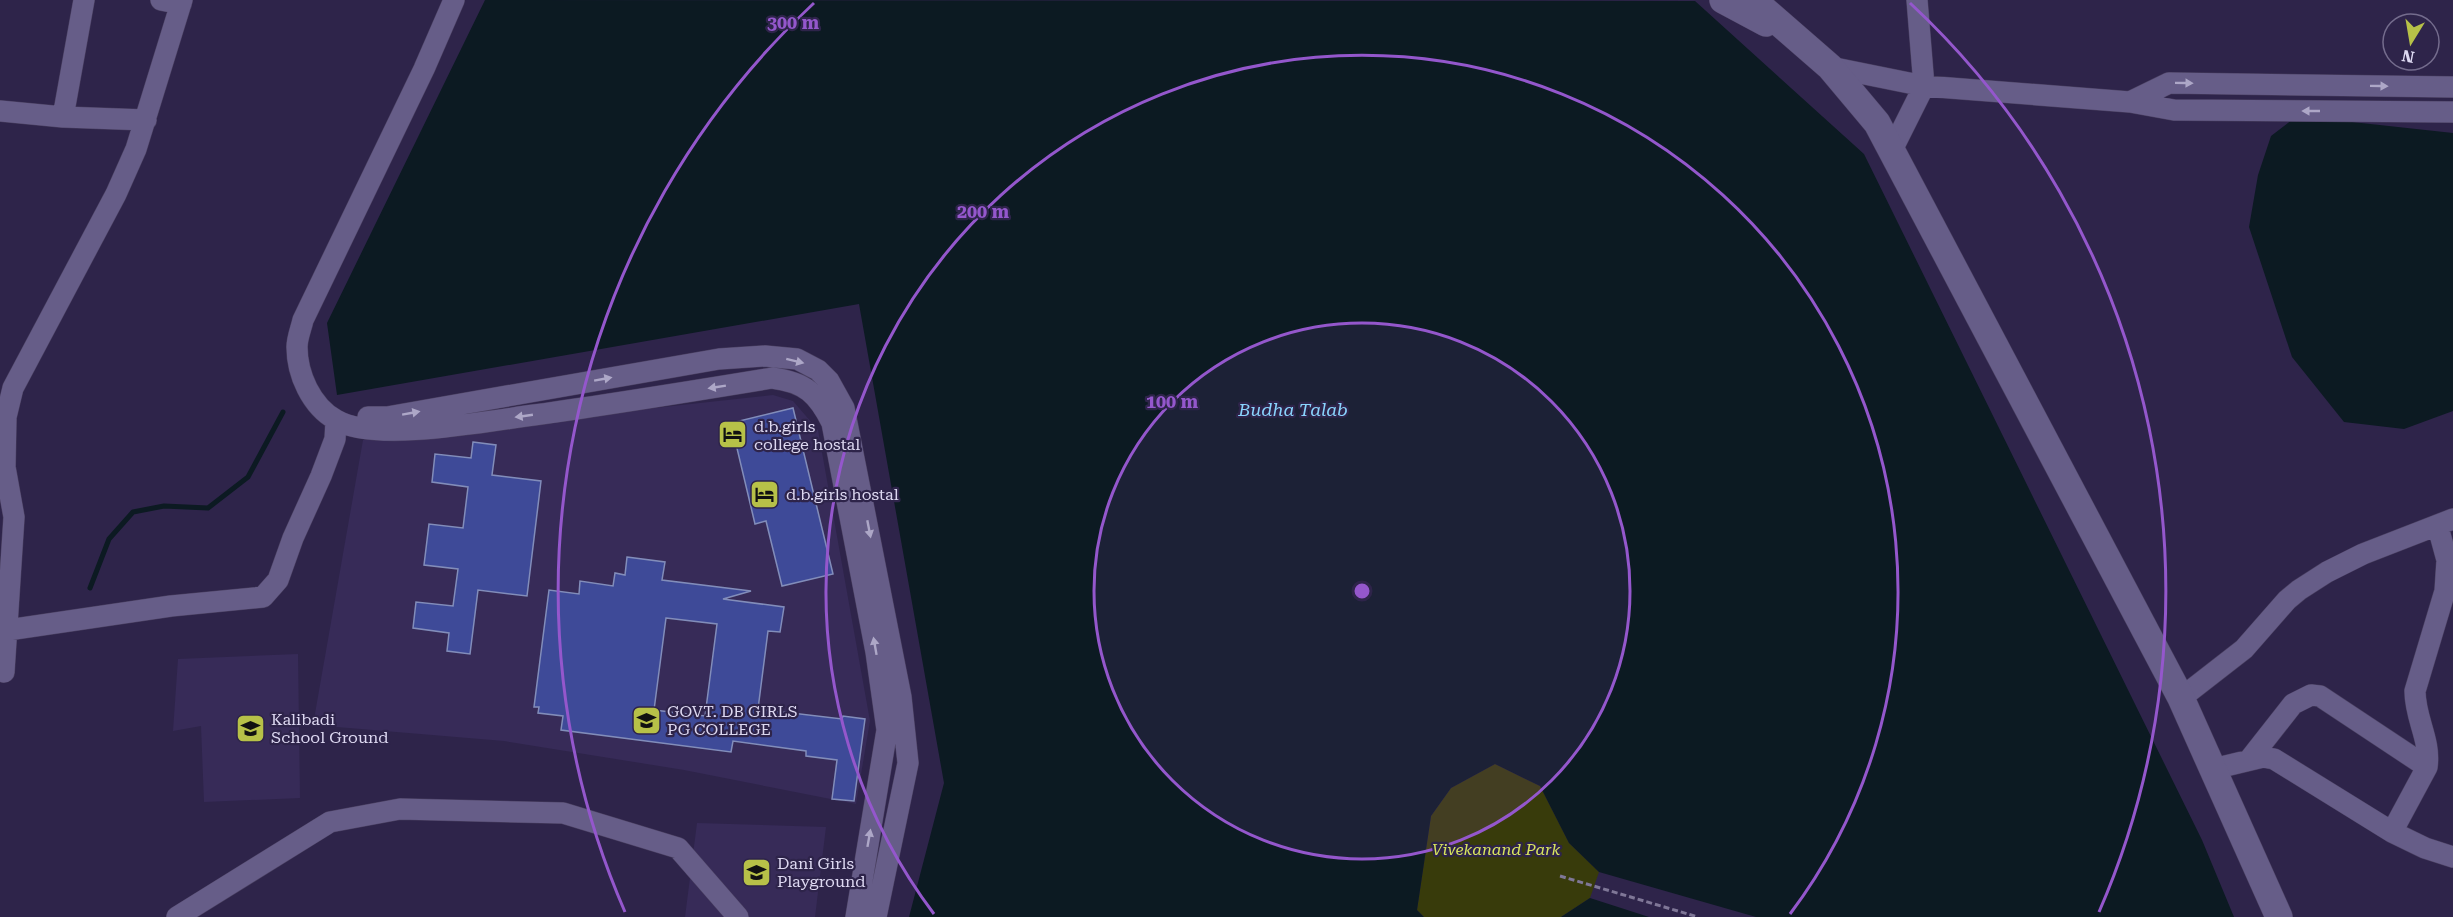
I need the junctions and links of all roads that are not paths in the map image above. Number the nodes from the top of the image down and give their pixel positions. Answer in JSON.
{"nodes":[{"id":1,"x":84,"y":0,"type":"edge"},
{"id":2,"x":454,"y":0,"type":"edge"},
{"id":3,"x":1723,"y":0,"type":"edge"},
{"id":4,"x":1753,"y":0,"type":"edge"},
{"id":5,"x":1917,"y":0,"type":"edge"},
{"id":6,"x":175,"y":1,"type":"edge"},
{"id":7,"x":1822,"y":61,"type":"junction"},
{"id":8,"x":1924,"y":86,"type":"junction"},
{"id":9,"x":2453,"y":87,"type":"edge"},
{"id":10,"x":2130,"y":102,"type":"junction"},
{"id":11,"x":0,"y":111,"type":"edge"},
{"id":12,"x":2453,"y":112,"type":"edge"},
{"id":13,"x":63,"y":117,"type":"junction"},
{"id":14,"x":146,"y":120,"type":"junction"},
{"id":15,"x":1893,"y":150,"type":"junction"},
{"id":16,"x":314,"y":400,"type":"junction"},
{"id":17,"x":336,"y":420,"type":"junction"},
{"id":18,"x":2445,"y":523,"type":"edge"},
{"id":19,"x":2450,"y":561,"type":"edge"},
{"id":20,"x":8,"y":630,"type":"junction"},
{"id":21,"x":4,"y":672,"type":"dead end"},
{"id":22,"x":2181,"y":698,"type":"junction"},
{"id":23,"x":2249,"y":760,"type":"junction"},
{"id":24,"x":2427,"y":767,"type":"junction"},
{"id":25,"x":2213,"y":769,"type":"junction"},
{"id":26,"x":2392,"y":832,"type":"junction"},
{"id":27,"x":2453,"y":858,"type":"edge"},
{"id":28,"x":177,"y":917,"type":"edge"},
{"id":29,"x":738,"y":917,"type":"edge"},
{"id":30,"x":856,"y":917,"type":"edge"},
{"id":31,"x":876,"y":917,"type":"edge"},
{"id":32,"x":2279,"y":917,"type":"edge"}],
"edges":[{"from":1,"to":13,"type":"street"},
{"from":2,"to":16,"type":"street"},
{"from":3,"to":7,"type":"street"},
{"from":4,"to":7,"type":"street"},
{"from":5,"to":8,"type":"street"},
{"from":6,"to":14,"type":"street"},
{"from":7,"to":8,"type":"street"},
{"from":7,"to":15,"type":"street"},
{"from":8,"to":10,"type":"street"},
{"from":8,"to":15,"type":"street"},
{"from":10,"to":9,"type":"street","one_way":true},
{"from":12,"to":10,"type":"street","one_way":true},
{"from":11,"to":13,"type":"street"},
{"from":13,"to":14,"type":"street"},
{"from":14,"to":20,"type":"street"},
{"from":15,"to":22,"type":"street"},
{"from":16,"to":17,"type":"street"},
{"from":16,"to":31,"type":"street","one_way":true},
{"from":17,"to":20,"type":"street"},
{"from":30,"to":17,"type":"street","one_way":true},
{"from":18,"to":19,"type":"street"},
{"from":18,"to":22,"type":"street"},
{"from":19,"to":24,"type":"street"},
{"from":20,"to":21,"type":"street"},
{"from":22,"to":25,"type":"street"},
{"from":23,"to":24,"type":"street"},
{"from":23,"to":25,"type":"street"},
{"from":23,"to":26,"type":"street"},
{"from":24,"to":26,"type":"street"},
{"from":25,"to":32,"type":"street"},
{"from":26,"to":27,"type":"street"},
{"from":28,"to":29,"type":"street"}]}
